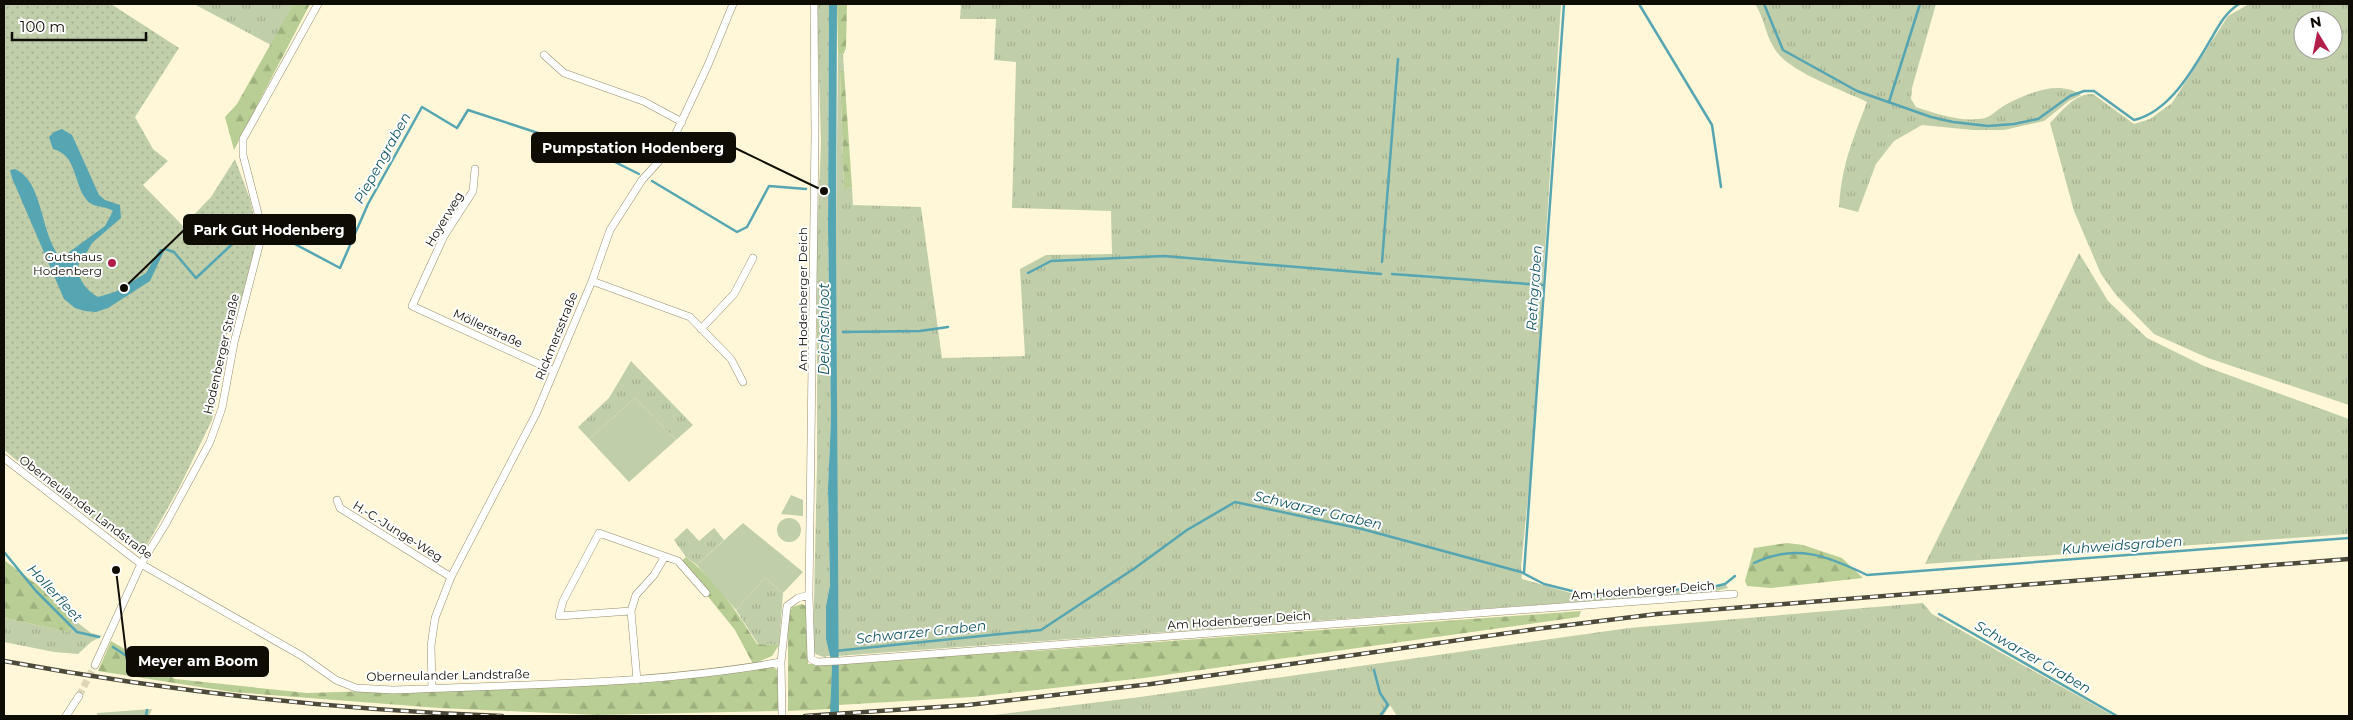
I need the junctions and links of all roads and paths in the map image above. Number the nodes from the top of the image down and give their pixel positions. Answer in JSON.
{"nodes":[{"id":1,"x":318,"y":4,"type":"edge"},
{"id":2,"x":733,"y":4,"type":"edge"},
{"id":3,"x":814,"y":4,"type":"edge"},
{"id":4,"x":544,"y":55,"type":"dead end"},
{"id":5,"x":682,"y":122,"type":"junction"},
{"id":6,"x":475,"y":169,"type":"dead end"},
{"id":7,"x":753,"y":258,"type":"dead end"},
{"id":8,"x":592,"y":281,"type":"junction"},
{"id":9,"x":412,"y":306,"type":"joint"},
{"id":10,"x":701,"y":329,"type":"junction"},
{"id":11,"x":554,"y":371,"type":"junction"},
{"id":12,"x":743,"y":382,"type":"dead end"},
{"id":13,"x":4,"y":458,"type":"edge"},
{"id":14,"x":337,"y":500,"type":"dead end"},
{"id":15,"x":664,"y":558,"type":"junction"},
{"id":16,"x":141,"y":564,"type":"junction"},
{"id":17,"x":451,"y":577,"type":"junction"},
{"id":18,"x":706,"y":593,"type":"dead end"},
{"id":19,"x":1734,"y":594,"type":"dead end"},
{"id":20,"x":810,"y":595,"type":"junction"},
{"id":21,"x":631,"y":611,"type":"junction"},
{"id":22,"x":782,"y":662,"type":"junction"},
{"id":23,"x":95,"y":665,"type":"tunnel mouth"},
{"id":24,"x":637,"y":680,"type":"junction"},
{"id":25,"x":432,"y":688,"type":"junction"},
{"id":26,"x":79,"y":696,"type":"tunnel mouth"},
{"id":27,"x":66,"y":716,"type":"edge"},
{"id":28,"x":782,"y":716,"type":"edge"}],
"edges":[{"from":1,"to":16,"type":"street","name":"Hodenberger Straße"},
{"from":2,"to":5,"type":"street","name":"Rickmersstraße"},
{"from":3,"to":20,"type":"street","name":"Am Hodenberger Deich"},
{"from":4,"to":5,"type":"street"},
{"from":5,"to":8,"type":"street","name":"Rickmersstraße"},
{"from":6,"to":9,"type":"street","name":"Hoyerweg"},
{"from":7,"to":10,"type":"street"},
{"from":8,"to":10,"type":"street"},
{"from":8,"to":11,"type":"street","name":"Rickmersstraße"},
{"from":9,"to":11,"type":"street","name":"Möllerstraße"},
{"from":10,"to":12,"type":"street"},
{"from":11,"to":17,"type":"street","name":"Rickmersstraße"},
{"from":13,"to":16,"type":"street","name":"Oberneulander Landstraße"},
{"from":14,"to":17,"type":"street","name":"H.-C.-Junge-Weg"},
{"from":15,"to":18,"type":"street"},
{"from":15,"to":21,"type":"street"},
{"from":15,"to":21,"type":"street"},
{"from":16,"to":23,"type":"street","name":"Hodenberger Straße"},
{"from":16,"to":25,"type":"street","name":"Oberneulander Landstraße"},
{"from":17,"to":25,"type":"street","name":"Rickmersstraße"},
{"from":19,"to":20,"type":"street","name":"Am Hodenberger Deich"},
{"from":20,"to":22,"type":"street"},
{"from":21,"to":24,"type":"street"},
{"from":22,"to":24,"type":"street","name":"Oberneulander Landstraße"},
{"from":22,"to":28,"type":"street"},
{"from":24,"to":25,"type":"street","name":"Oberneulander Landstraße"},
{"from":26,"to":27,"type":"street"}]}
